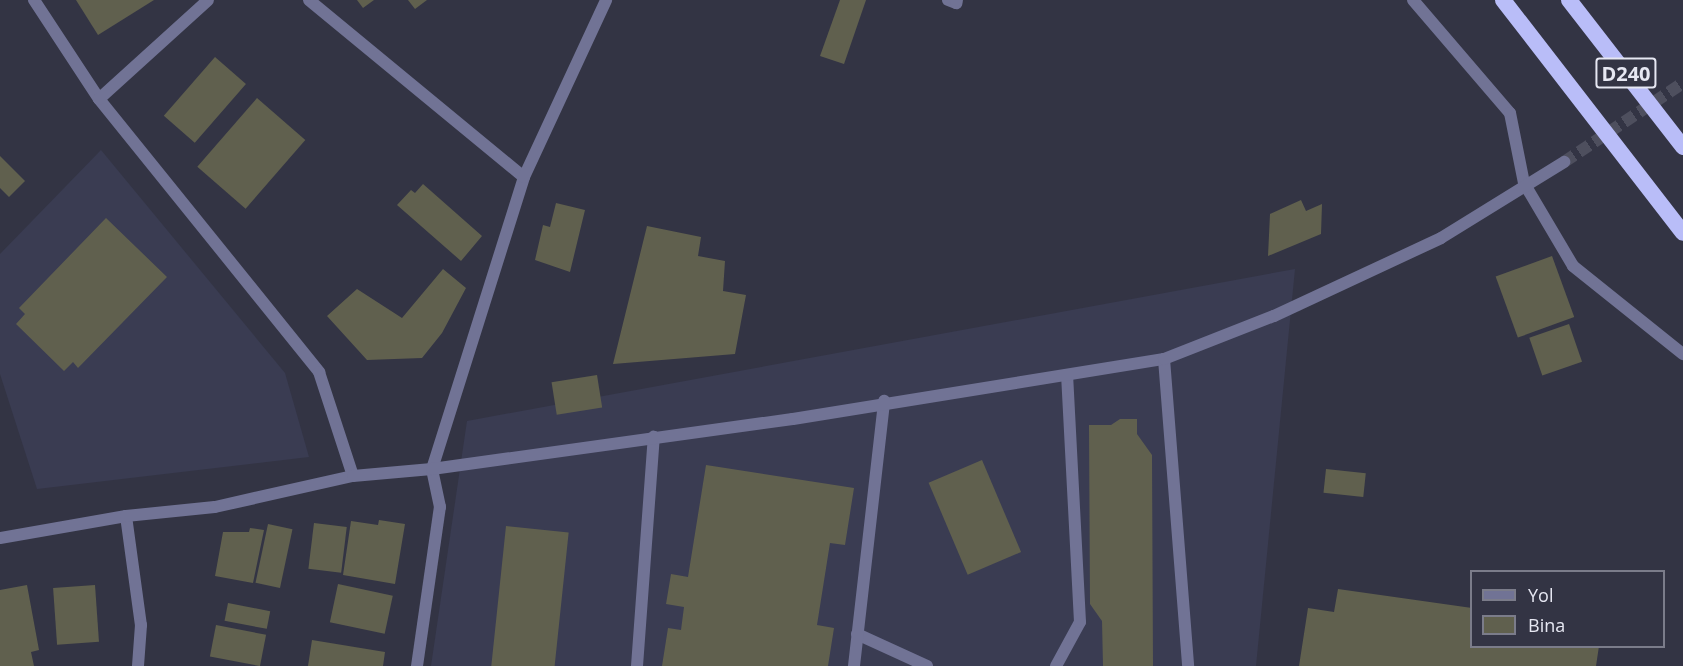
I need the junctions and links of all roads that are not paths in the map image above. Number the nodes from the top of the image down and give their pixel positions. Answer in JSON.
{"nodes":[{"id":1,"x":34,"y":0,"type":"edge"},
{"id":2,"x":208,"y":0,"type":"edge"},
{"id":3,"x":309,"y":0,"type":"edge"},
{"id":4,"x":606,"y":0,"type":"edge"},
{"id":5,"x":948,"y":0,"type":"edge"},
{"id":6,"x":957,"y":0,"type":"edge"},
{"id":7,"x":1413,"y":0,"type":"edge"},
{"id":8,"x":1503,"y":0,"type":"edge"},
{"id":9,"x":1569,"y":0,"type":"edge"},
{"id":10,"x":99,"y":99,"type":"junction"},
{"id":11,"x":1683,"y":147,"type":"edge"},
{"id":12,"x":1564,"y":162,"type":"tunnel mouth"},
{"id":13,"x":525,"y":177,"type":"junction"},
{"id":14,"x":1524,"y":183,"type":"junction"},
{"id":15,"x":1683,"y":233,"type":"edge"},
{"id":16,"x":1683,"y":354,"type":"edge"},
{"id":17,"x":1164,"y":359,"type":"junction"},
{"id":18,"x":1067,"y":375,"type":"junction"},
{"id":19,"x":884,"y":401,"type":"junction"},
{"id":20,"x":654,"y":437,"type":"junction"},
{"id":21,"x":432,"y":469,"type":"junction"},
{"id":22,"x":353,"y":476,"type":"junction"},
{"id":23,"x":126,"y":516,"type":"junction"},
{"id":24,"x":0,"y":538,"type":"edge"},
{"id":25,"x":857,"y":634,"type":"junction"},
{"id":26,"x":138,"y":666,"type":"edge"},
{"id":27,"x":417,"y":666,"type":"edge"},
{"id":28,"x":637,"y":666,"type":"edge"},
{"id":29,"x":854,"y":666,"type":"edge"},
{"id":30,"x":927,"y":666,"type":"edge"},
{"id":31,"x":1056,"y":666,"type":"edge"},
{"id":32,"x":1188,"y":666,"type":"edge"}],
"edges":[{"from":1,"to":10,"type":"street"},
{"from":2,"to":10,"type":"street"},
{"from":3,"to":13,"type":"street"},
{"from":4,"to":13,"type":"street"},
{"from":5,"to":6,"type":"street"},
{"from":7,"to":14,"type":"street"},
{"from":8,"to":15,"type":"highway","number":"D240"},
{"from":9,"to":11,"type":"highway","number":"D240"},
{"from":10,"to":22,"type":"street"},
{"from":12,"to":14,"type":"street"},
{"from":13,"to":21,"type":"street"},
{"from":14,"to":16,"type":"street"},
{"from":14,"to":17,"type":"street"},
{"from":17,"to":18,"type":"street"},
{"from":17,"to":32,"type":"street"},
{"from":18,"to":19,"type":"street"},
{"from":18,"to":31,"type":"street"},
{"from":19,"to":20,"type":"street"},
{"from":19,"to":25,"type":"street"},
{"from":20,"to":21,"type":"street"},
{"from":20,"to":28,"type":"street"},
{"from":21,"to":22,"type":"street"},
{"from":21,"to":27,"type":"street"},
{"from":22,"to":23,"type":"street"},
{"from":23,"to":24,"type":"street"},
{"from":23,"to":26,"type":"street"},
{"from":25,"to":29,"type":"street"},
{"from":25,"to":30,"type":"street"}]}
